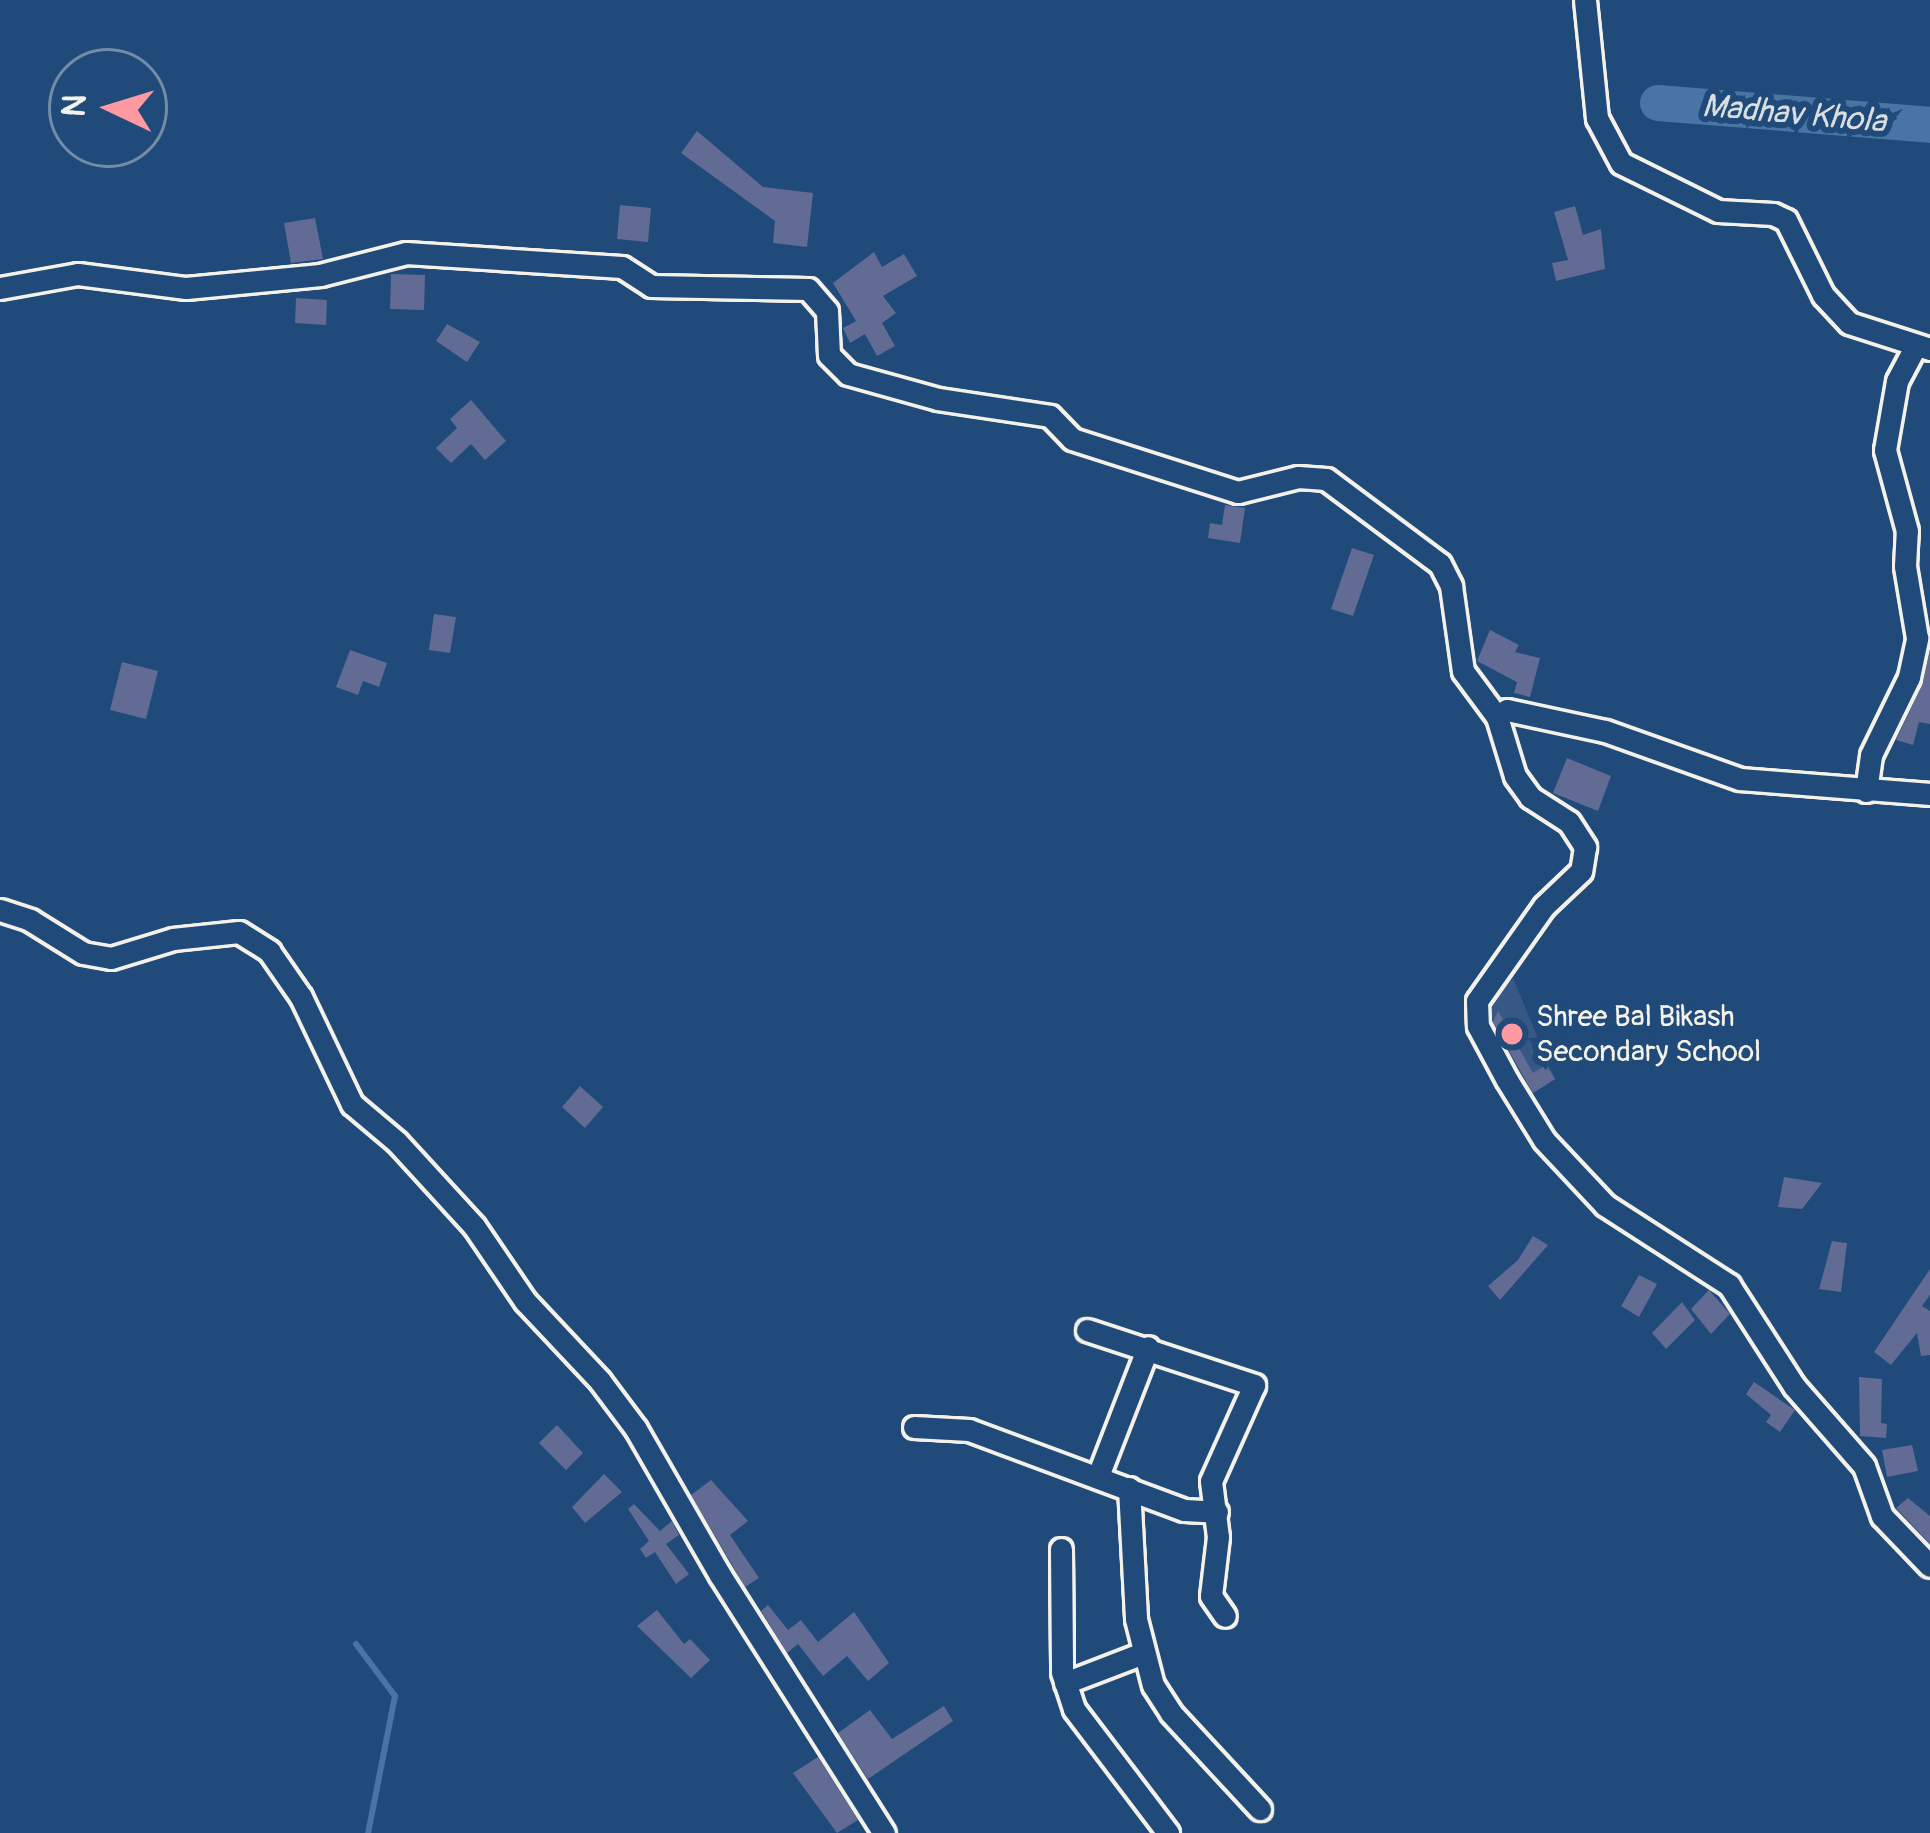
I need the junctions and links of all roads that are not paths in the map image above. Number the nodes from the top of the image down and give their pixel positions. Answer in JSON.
{"nodes":[{"id":1,"x":1585,"y":0,"type":"edge"},
{"id":2,"x":0,"y":288,"type":"edge"},
{"id":3,"x":1923,"y":348,"type":"edge"},
{"id":4,"x":1497,"y":717,"type":"junction"},
{"id":5,"x":1866,"y":791,"type":"junction"},
{"id":6,"x":1930,"y":794,"type":"edge"},
{"id":7,"x":0,"y":910,"type":"edge"},
{"id":8,"x":1088,"y":1330,"type":"dead end"},
{"id":9,"x":1148,"y":1348,"type":"junction"},
{"id":10,"x":914,"y":1426,"type":"dead end"},
{"id":11,"x":1098,"y":1476,"type":"junction"},
{"id":12,"x":1129,"y":1488,"type":"junction"},
{"id":13,"x":1216,"y":1512,"type":"junction"},
{"id":14,"x":1061,"y":1549,"type":"dead end"},
{"id":15,"x":1930,"y":1566,"type":"edge"},
{"id":16,"x":1225,"y":1616,"type":"dead end"},
{"id":17,"x":1143,"y":1653,"type":"junction"},
{"id":18,"x":1065,"y":1683,"type":"junction"},
{"id":19,"x":1260,"y":1809,"type":"dead end"},
{"id":20,"x":884,"y":1833,"type":"edge"},
{"id":21,"x":1168,"y":1833,"type":"edge"}],
"edges":[{"from":1,"to":3,"type":"street"},
{"from":2,"to":4,"type":"street"},
{"from":3,"to":5,"type":"street"},
{"from":4,"to":5,"type":"street"},
{"from":4,"to":15,"type":"street"},
{"from":5,"to":6,"type":"street"},
{"from":7,"to":20,"type":"street"},
{"from":8,"to":9,"type":"street"},
{"from":9,"to":11,"type":"street"},
{"from":9,"to":13,"type":"street"},
{"from":10,"to":11,"type":"street"},
{"from":11,"to":12,"type":"street"},
{"from":12,"to":13,"type":"street"},
{"from":12,"to":17,"type":"street"},
{"from":13,"to":16,"type":"street"},
{"from":14,"to":18,"type":"street"},
{"from":17,"to":18,"type":"street"},
{"from":17,"to":19,"type":"street"},
{"from":18,"to":21,"type":"street"}]}
